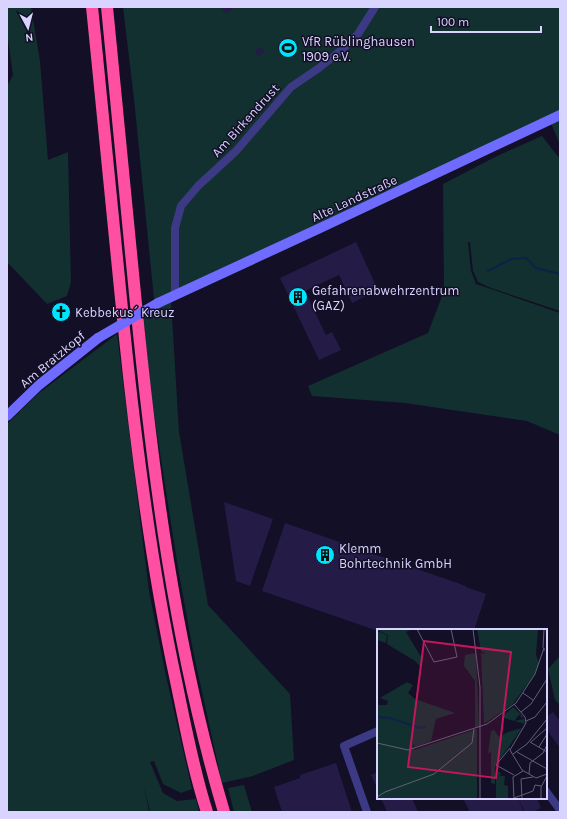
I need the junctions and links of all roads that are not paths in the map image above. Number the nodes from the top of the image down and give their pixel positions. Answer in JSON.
{"nodes":[{"id":1,"x":92,"y":7,"type":"edge"},
{"id":2,"x":107,"y":7,"type":"edge"},
{"id":3,"x":375,"y":7,"type":"edge"},
{"id":4,"x":560,"y":115,"type":"edge"},
{"id":5,"x":175,"y":295,"type":"junction"},
{"id":6,"x":158,"y":303,"type":"joint"},
{"id":7,"x":7,"y":416,"type":"edge"},
{"id":8,"x":377,"y":732,"type":"edge"},
{"id":9,"x":547,"y":792,"type":"edge"},
{"id":10,"x":222,"y":807,"type":"edge"},
{"id":11,"x":205,"y":808,"type":"edge"},
{"id":12,"x":560,"y":810,"type":"edge"},
{"id":13,"x":367,"y":812,"type":"edge"}],
"edges":[{"from":1,"to":11,"type":"highway"},
{"from":2,"to":10,"type":"highway"},
{"from":3,"to":5,"type":"street","name":"Am Birkendrust"},
{"from":4,"to":5,"type":"street","name":"Alte Landstraße"},
{"from":5,"to":6,"type":"street","name":"Alte Landstraße"},
{"from":6,"to":7,"type":"street","name":"Am Bratzkopf","bridge":true},
{"from":8,"to":13,"type":"street"},
{"from":9,"to":12,"type":"street"}]}
